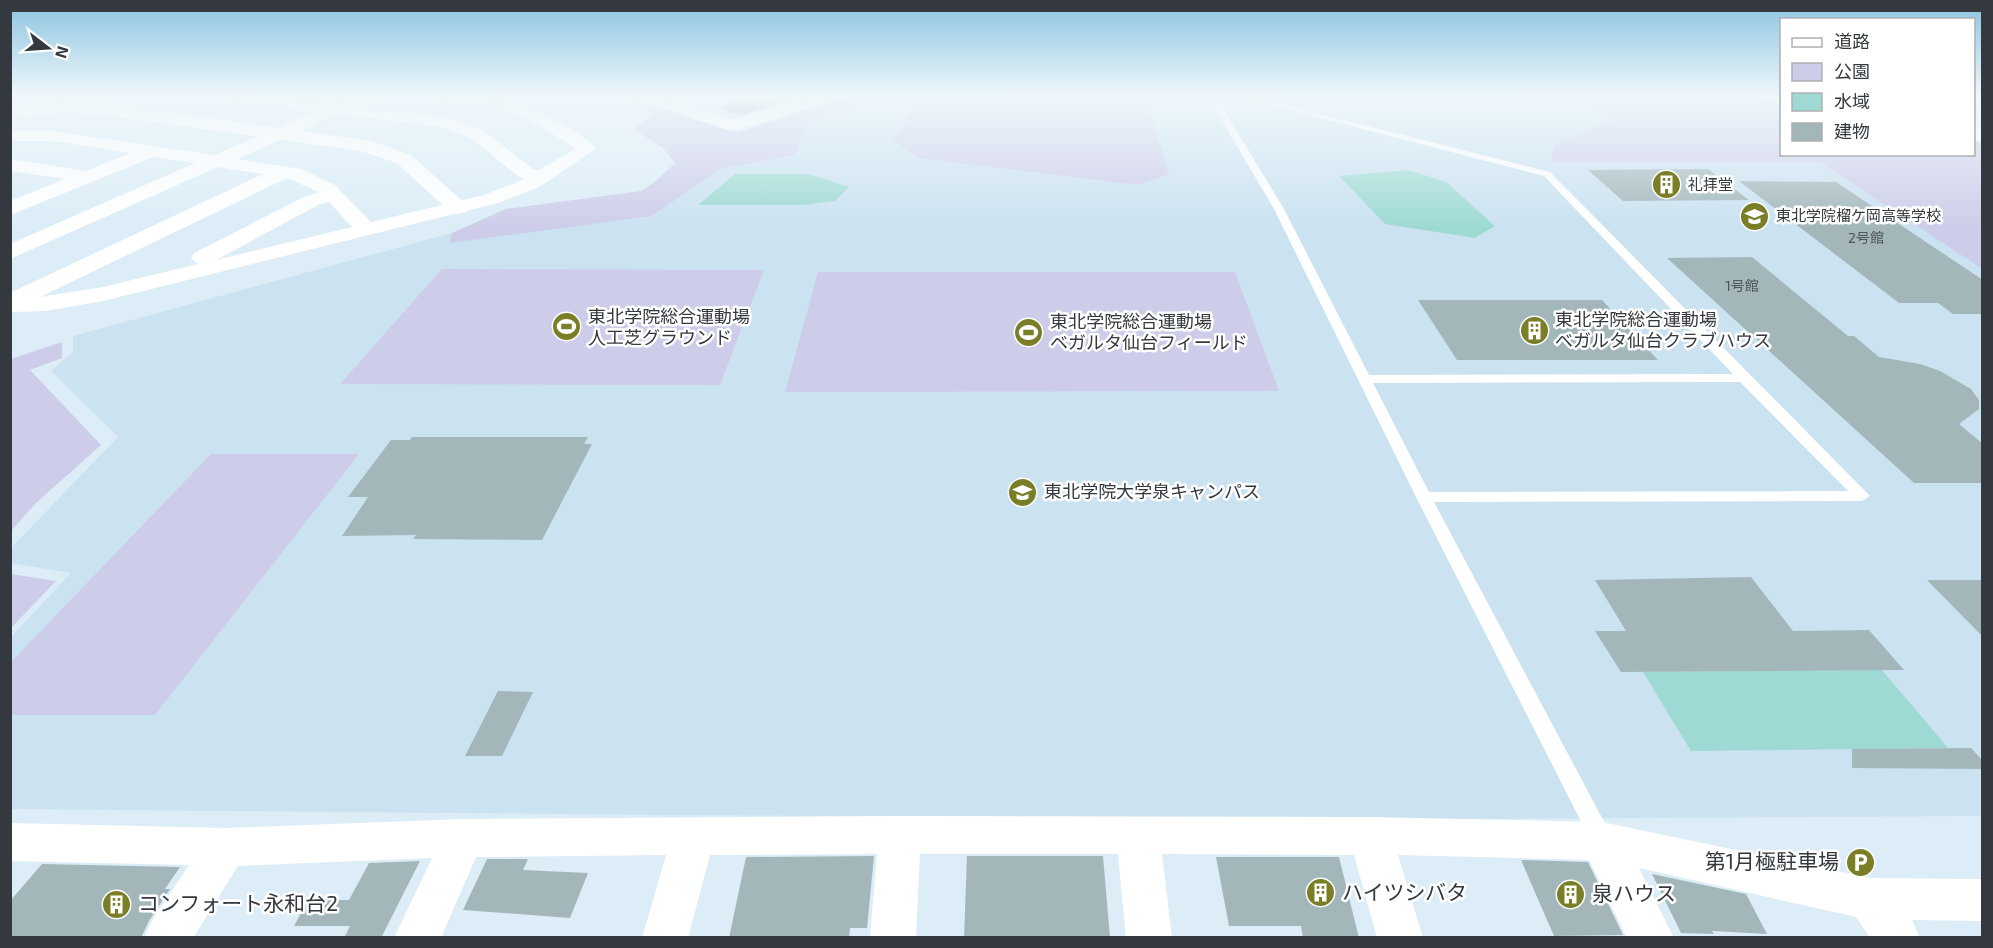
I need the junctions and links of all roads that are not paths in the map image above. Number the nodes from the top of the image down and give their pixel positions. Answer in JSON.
{"nodes":[{"id":1,"x":74,"y":139,"type":"edge"},
{"id":2,"x":266,"y":139,"type":"edge"},
{"id":3,"x":334,"y":139,"type":"edge"},
{"id":4,"x":484,"y":139,"type":"edge"},
{"id":5,"x":573,"y":139,"type":"edge"},
{"id":6,"x":1237,"y":139,"type":"edge"},
{"id":7,"x":1410,"y":139,"type":"edge"},
{"id":8,"x":152,"y":151,"type":"junction"},
{"id":9,"x":219,"y":160,"type":"junction"},
{"id":10,"x":10,"y":165,"type":"edge"},
{"id":11,"x":285,"y":171,"type":"junction"},
{"id":12,"x":88,"y":177,"type":"junction"},
{"id":13,"x":542,"y":177,"type":"junction"},
{"id":14,"x":334,"y":194,"type":"junction"},
{"id":15,"x":12,"y":207,"type":"edge"},
{"id":16,"x":458,"y":207,"type":"junction"},
{"id":17,"x":366,"y":229,"type":"junction"},
{"id":18,"x":10,"y":252,"type":"edge"},
{"id":19,"x":190,"y":272,"type":"junction"},
{"id":20,"x":10,"y":304,"type":"edge"},
{"id":21,"x":1744,"y":378,"type":"junction"},
{"id":22,"x":1365,"y":379,"type":"junction"},
{"id":23,"x":1424,"y":497,"type":"junction"},
{"id":24,"x":900,"y":835,"type":"junction"},
{"id":25,"x":1138,"y":835,"type":"junction"},
{"id":26,"x":693,"y":836,"type":"junction"},
{"id":27,"x":1370,"y":836,"type":"junction"},
{"id":28,"x":463,"y":838,"type":"junction"},
{"id":29,"x":1602,"y":841,"type":"junction"},
{"id":30,"x":10,"y":842,"type":"edge"},
{"id":31,"x":226,"y":847,"type":"junction"},
{"id":32,"x":1870,"y":899,"type":"junction"},
{"id":33,"x":1983,"y":900,"type":"edge"},
{"id":34,"x":167,"y":938,"type":"edge"},
{"id":35,"x":417,"y":938,"type":"edge"},
{"id":36,"x":665,"y":938,"type":"edge"},
{"id":37,"x":894,"y":938,"type":"edge"},
{"id":38,"x":1149,"y":938,"type":"edge"},
{"id":39,"x":1400,"y":938,"type":"edge"},
{"id":40,"x":1651,"y":938,"type":"edge"},
{"id":41,"x":1897,"y":938,"type":"edge"}],
"edges":[{"from":1,"to":8,"type":"street"},
{"from":2,"to":9,"type":"street"},
{"from":3,"to":16,"type":"street"},
{"from":4,"to":13,"type":"street"},
{"from":5,"to":13,"type":"street"},
{"from":6,"to":22,"type":"lane"},
{"from":7,"to":21,"type":"lane"},
{"from":8,"to":9,"type":"street"},
{"from":8,"to":12,"type":"street"},
{"from":9,"to":11,"type":"street"},
{"from":9,"to":18,"type":"street"},
{"from":10,"to":12,"type":"street"},
{"from":11,"to":14,"type":"street"},
{"from":11,"to":20,"type":"street"},
{"from":12,"to":15,"type":"street"},
{"from":13,"to":16,"type":"street"},
{"from":14,"to":17,"type":"street"},
{"from":14,"to":19,"type":"street"},
{"from":16,"to":17,"type":"street"},
{"from":17,"to":19,"type":"street"},
{"from":19,"to":20,"type":"street"},
{"from":21,"to":22,"type":"lane"},
{"from":21,"to":23,"type":"lane"},
{"from":22,"to":23,"type":"lane"},
{"from":23,"to":29,"type":"lane"},
{"from":24,"to":25,"type":"street"},
{"from":24,"to":26,"type":"street"},
{"from":24,"to":37,"type":"street"},
{"from":25,"to":27,"type":"street"},
{"from":25,"to":38,"type":"street"},
{"from":26,"to":28,"type":"street"},
{"from":26,"to":36,"type":"street"},
{"from":27,"to":29,"type":"street"},
{"from":27,"to":39,"type":"street"},
{"from":28,"to":31,"type":"street"},
{"from":28,"to":35,"type":"street"},
{"from":29,"to":32,"type":"street"},
{"from":29,"to":40,"type":"street"},
{"from":30,"to":31,"type":"street"},
{"from":31,"to":34,"type":"street"},
{"from":32,"to":33,"type":"street"},
{"from":32,"to":41,"type":"street"}]}
